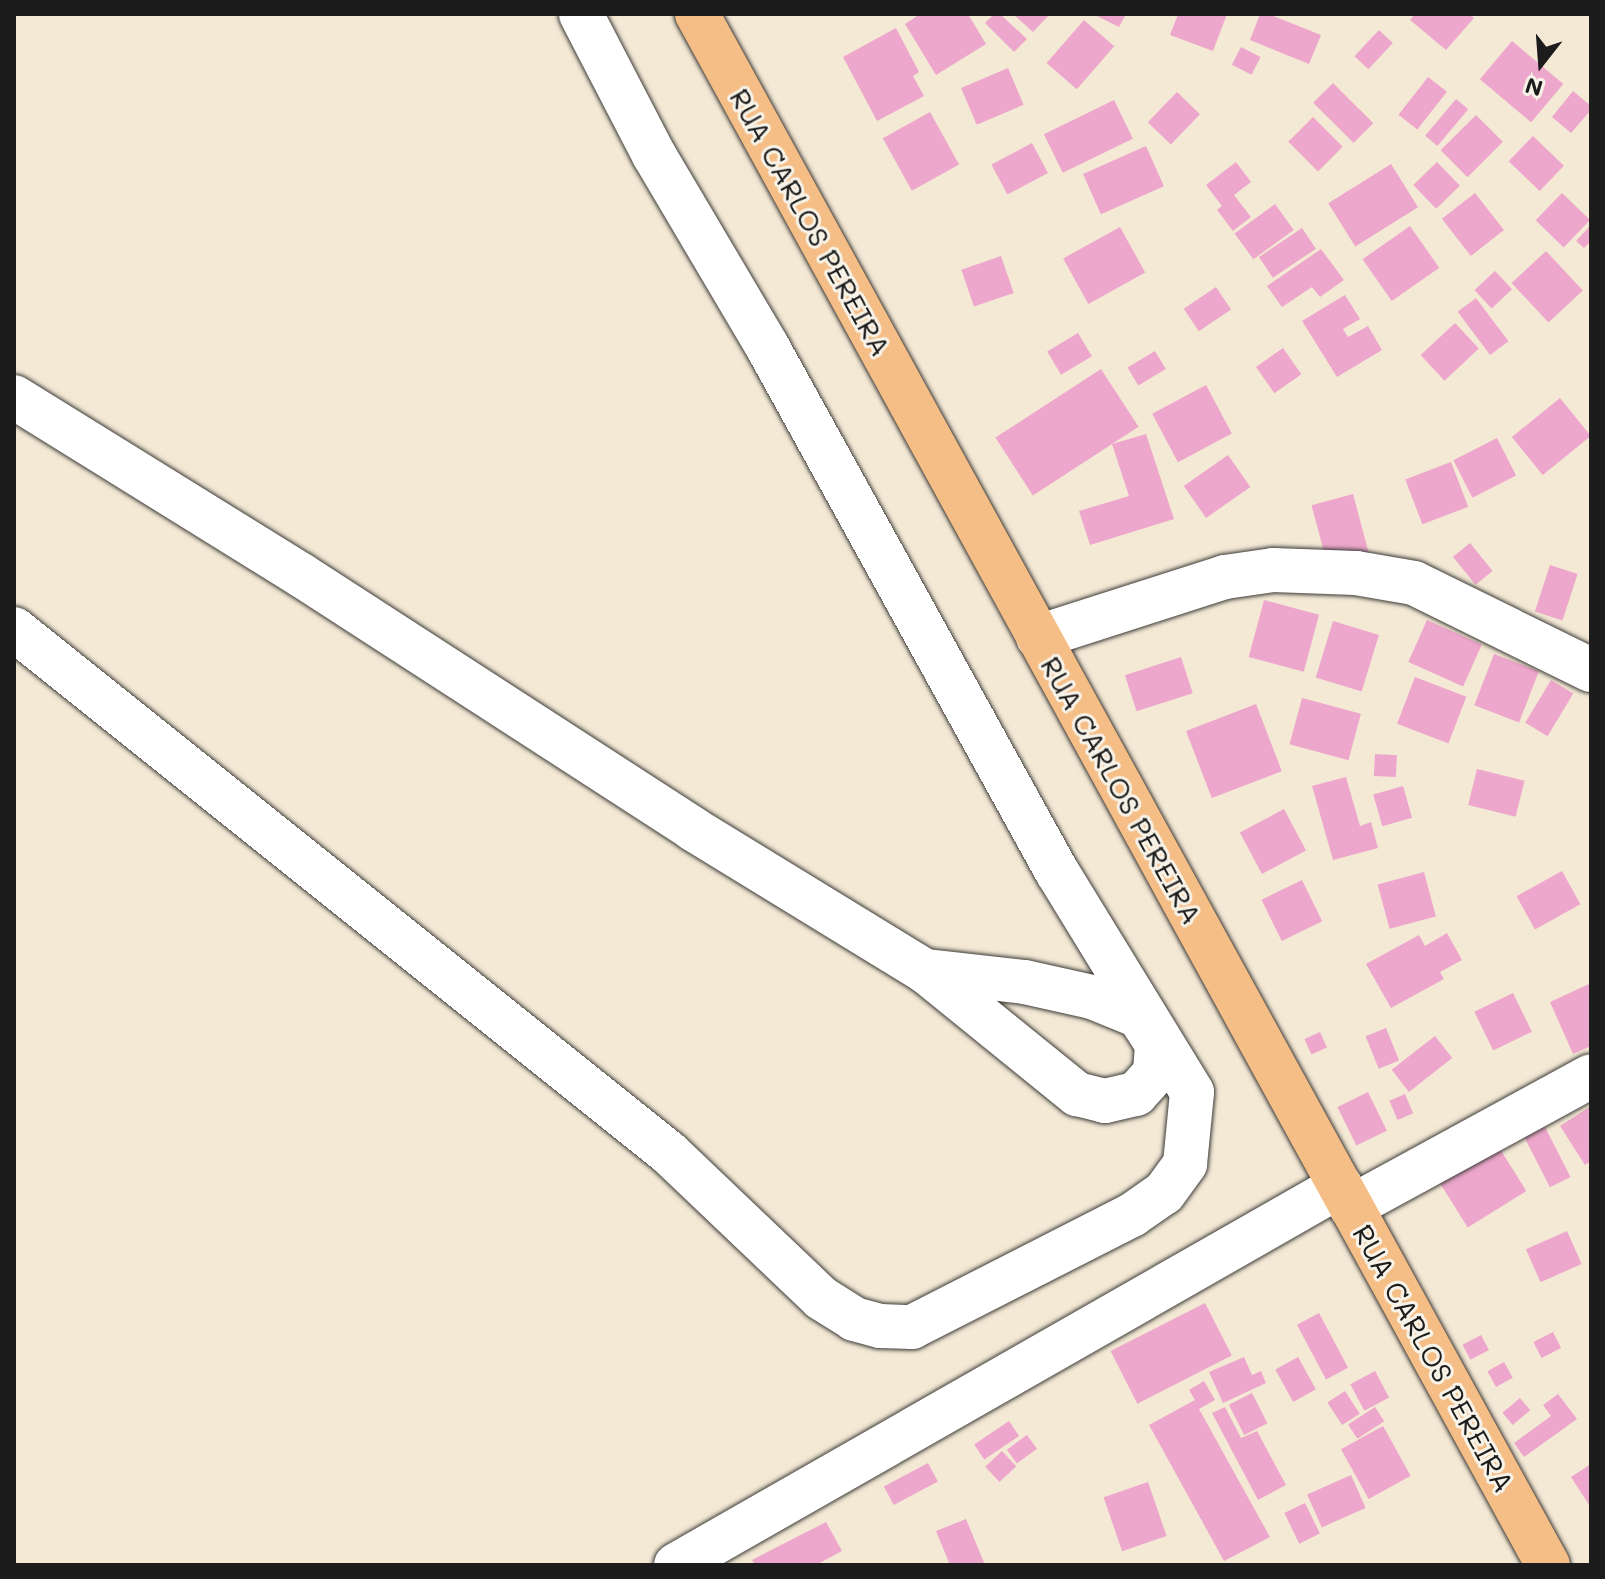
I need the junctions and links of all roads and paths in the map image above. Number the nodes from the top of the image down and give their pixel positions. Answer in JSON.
{"nodes":[{"id":1,"x":581,"y":14,"type":"edge"},
{"id":2,"x":697,"y":14,"type":"edge"},
{"id":3,"x":14,"y":397,"type":"edge"},
{"id":4,"x":14,"y":629,"type":"edge"},
{"id":5,"x":1038,"y":637,"type":"junction"},
{"id":6,"x":1591,"y":670,"type":"edge"},
{"id":7,"x":925,"y":971,"type":"junction"},
{"id":8,"x":1591,"y":1076,"type":"edge"},
{"id":9,"x":1345,"y":1197,"type":"junction"},
{"id":10,"x":676,"y":1565,"type":"edge"},
{"id":11,"x":1548,"y":1565,"type":"edge"}],
"edges":[{"from":1,"to":4,"type":"street"},
{"from":2,"to":5,"type":"main road","name":"RUA CARLOS PEREIRA"},
{"from":3,"to":7,"type":"street"},
{"from":5,"to":6,"type":"street"},
{"from":5,"to":9,"type":"main road","name":"RUA CARLOS PEREIRA"},
{"from":7,"to":7,"type":"street"},
{"from":8,"to":9,"type":"street"},
{"from":9,"to":10,"type":"street"},
{"from":9,"to":11,"type":"main road","name":"RUA CARLOS PEREIRA"}]}
